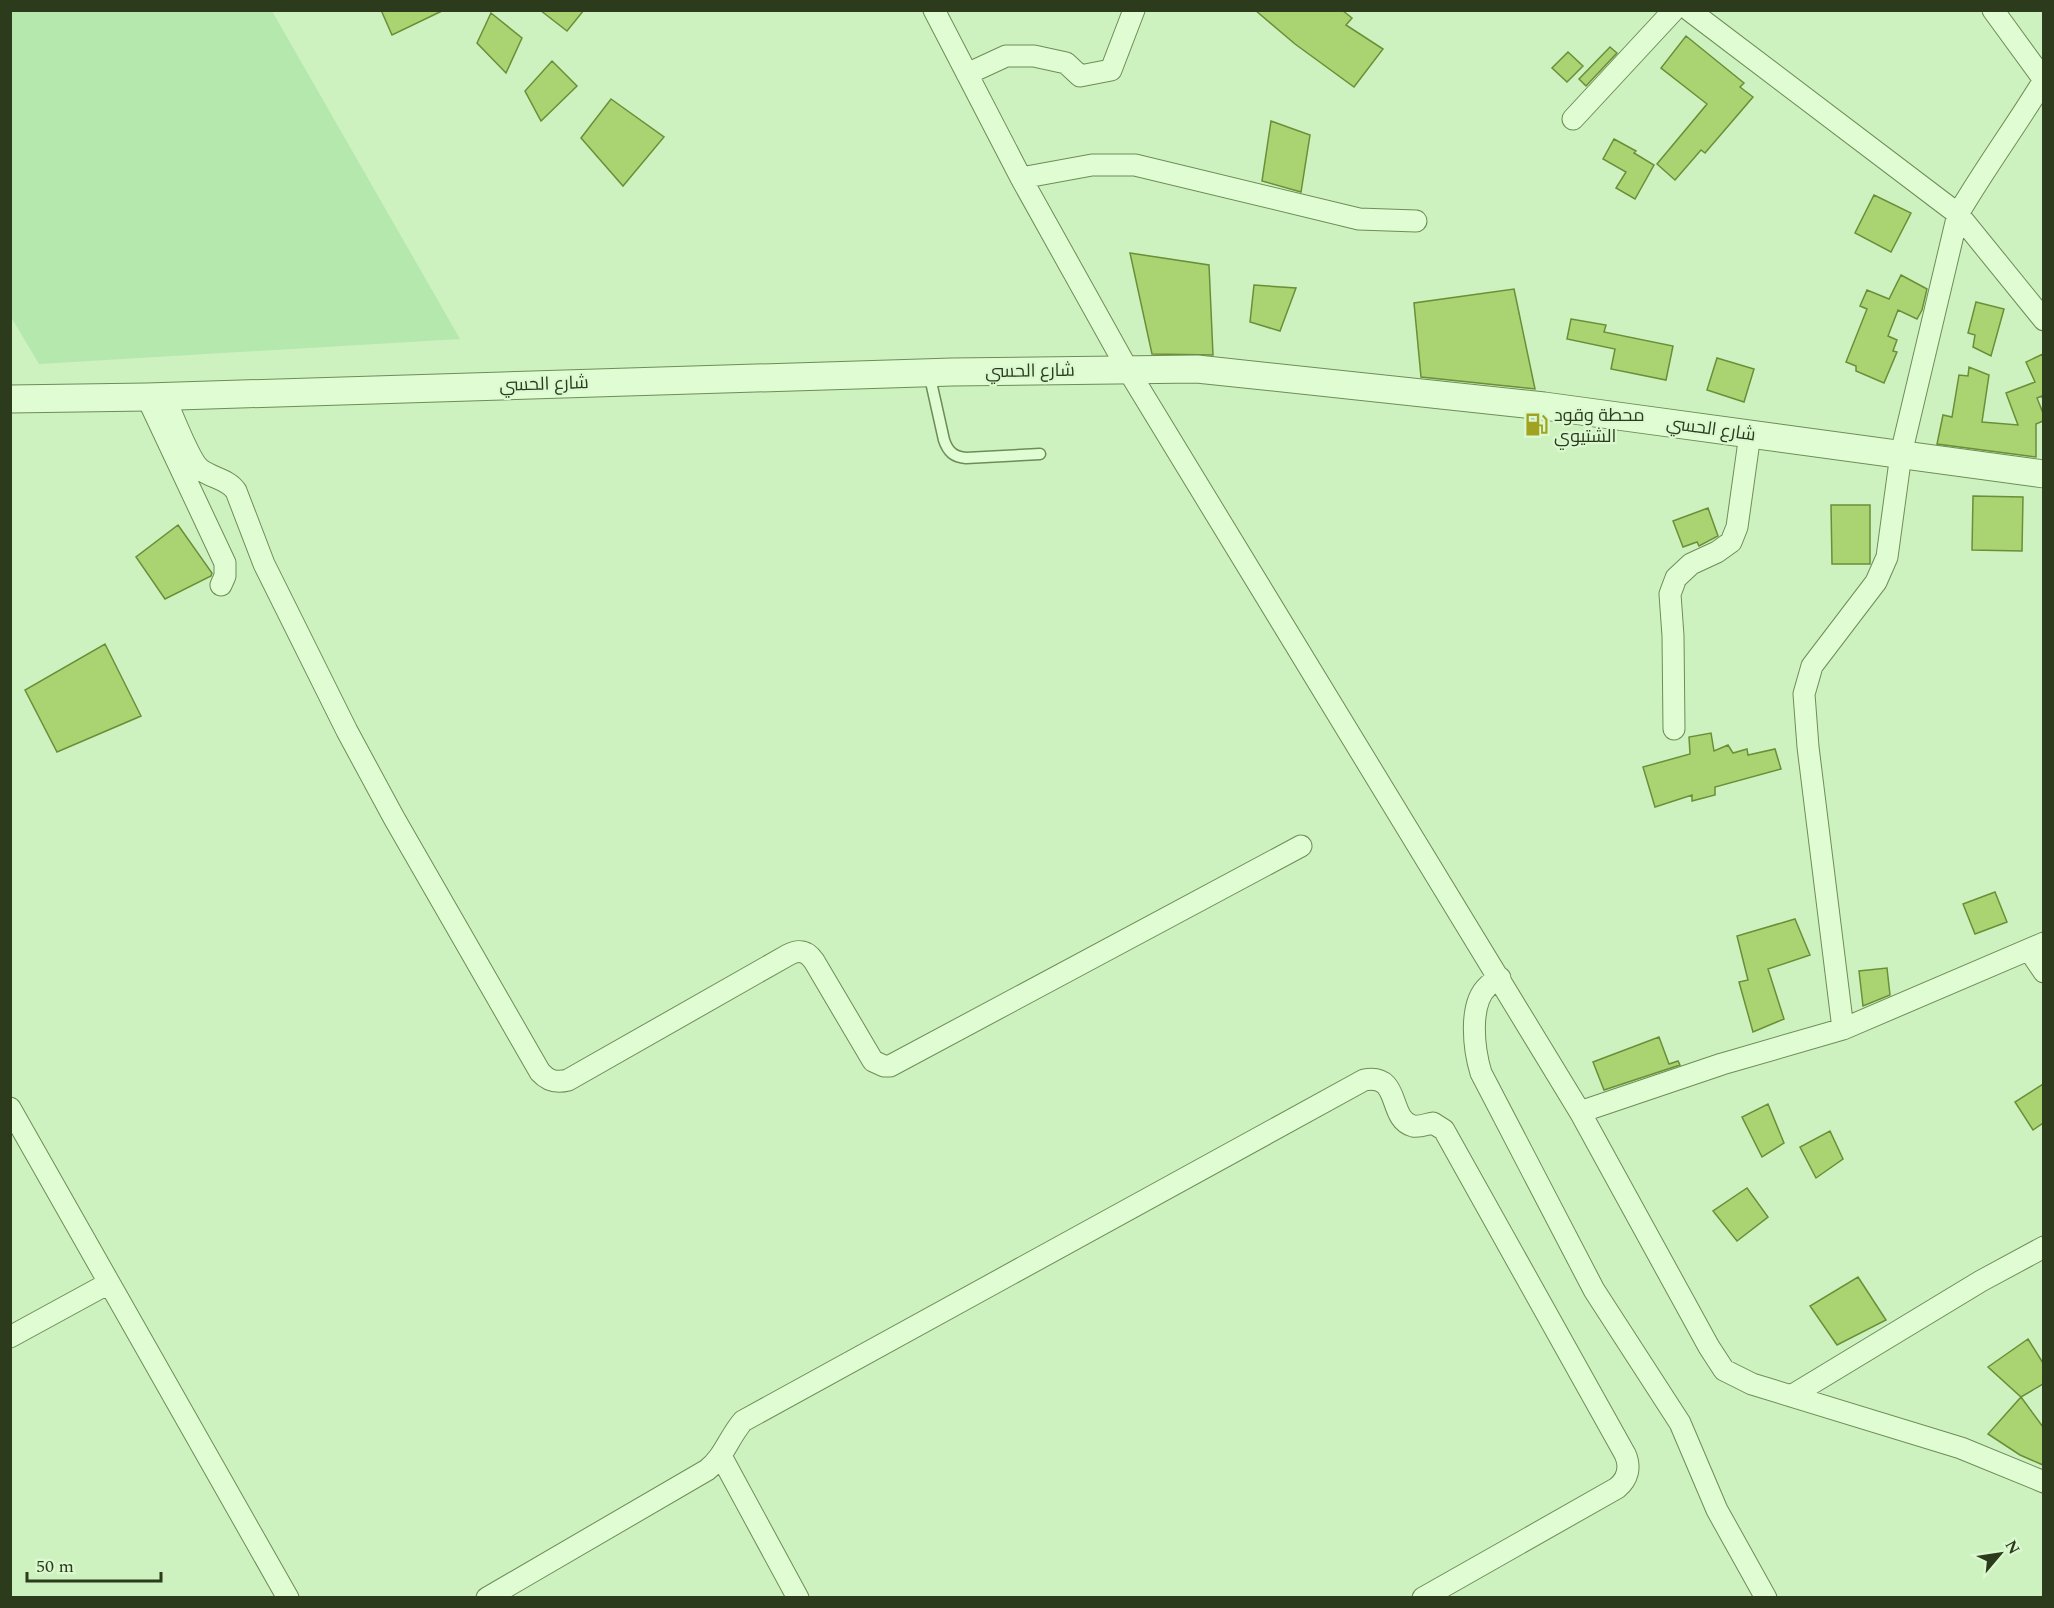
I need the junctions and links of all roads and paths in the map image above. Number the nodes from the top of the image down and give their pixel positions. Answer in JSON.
{"nodes":[{"id":1,"x":934,"y":10,"type":"edge"},
{"id":2,"x":1134,"y":10,"type":"edge"},
{"id":3,"x":1674,"y":10,"type":"edge"},
{"id":4,"x":1689,"y":10,"type":"edge"},
{"id":5,"x":1993,"y":10,"type":"edge"},
{"id":6,"x":967,"y":74,"type":"junction"},
{"id":7,"x":2043,"y":80,"type":"edge"},
{"id":8,"x":1573,"y":119,"type":"dead end"},
{"id":9,"x":1021,"y":178,"type":"junction"},
{"id":10,"x":1958,"y":214,"type":"junction"},
{"id":11,"x":1416,"y":221,"type":"dead end"},
{"id":12,"x":2043,"y":320,"type":"edge"},
{"id":13,"x":1128,"y":370,"type":"junction"},
{"id":14,"x":929,"y":372,"type":"junction"},
{"id":15,"x":155,"y":396,"type":"junction"},
{"id":16,"x":10,"y":399,"type":"edge"},
{"id":17,"x":1750,"y":434,"type":"junction"},
{"id":18,"x":1040,"y":454,"type":"dead end"},
{"id":19,"x":1901,"y":454,"type":"junction"},
{"id":20,"x":2043,"y":474,"type":"edge"},
{"id":21,"x":221,"y":585,"type":"dead end"},
{"id":22,"x":1674,"y":729,"type":"dead end"},
{"id":23,"x":1301,"y":846,"type":"dead end"},
{"id":24,"x":2036,"y":946,"type":"edge"},
{"id":25,"x":2043,"y":972,"type":"edge"},
{"id":26,"x":1500,"y":978,"type":"junction"},
{"id":27,"x":1843,"y":1029,"type":"junction"},
{"id":28,"x":10,"y":1107,"type":"edge"},
{"id":29,"x":1580,"y":1112,"type":"junction"},
{"id":30,"x":2043,"y":1247,"type":"edge"},
{"id":31,"x":106,"y":1277,"type":"junction"},
{"id":32,"x":10,"y":1322,"type":"edge"},
{"id":33,"x":10,"y":1337,"type":"edge"},
{"id":34,"x":1791,"y":1396,"type":"junction"},
{"id":35,"x":721,"y":1456,"type":"junction"},
{"id":36,"x":2043,"y":1482,"type":"edge"},
{"id":37,"x":288,"y":1598,"type":"edge"},
{"id":38,"x":487,"y":1598,"type":"edge"},
{"id":39,"x":798,"y":1598,"type":"edge"},
{"id":40,"x":1423,"y":1598,"type":"edge"},
{"id":41,"x":1766,"y":1598,"type":"edge"}],
"edges":[{"from":1,"to":6,"type":"street"},
{"from":2,"to":6,"type":"street"},
{"from":3,"to":8,"type":"street"},
{"from":4,"to":10,"type":"street"},
{"from":5,"to":7,"type":"street"},
{"from":6,"to":9,"type":"street"},
{"from":7,"to":10,"type":"street"},
{"from":9,"to":11,"type":"street"},
{"from":9,"to":13,"type":"street"},
{"from":10,"to":12,"type":"street"},
{"from":10,"to":19,"type":"street"},
{"from":13,"to":14,"type":"street","name":"شارع الحسي"},
{"from":13,"to":17,"type":"street","name":"شارع الحسي"},
{"from":13,"to":26,"type":"street"},
{"from":14,"to":15,"type":"street","name":"شارع الحسي"},
{"from":14,"to":18,"type":"lane"},
{"from":15,"to":16,"type":"street","name":"شارع الحسي"},
{"from":15,"to":21,"type":"street"},
{"from":15,"to":23,"type":"street"},
{"from":17,"to":19,"type":"street","name":"شارع الحسي"},
{"from":17,"to":22,"type":"street"},
{"from":19,"to":20,"type":"street","name":"شارع الحسي"},
{"from":19,"to":27,"type":"street"},
{"from":24,"to":25,"type":"street"},
{"from":24,"to":27,"type":"street"},
{"from":26,"to":29,"type":"street"},
{"from":26,"to":41,"type":"street"},
{"from":27,"to":29,"type":"street"},
{"from":28,"to":31,"type":"street"},
{"from":29,"to":34,"type":"street"},
{"from":30,"to":34,"type":"street"},
{"from":31,"to":32,"type":"street"},
{"from":31,"to":33,"type":"street"},
{"from":31,"to":37,"type":"street"},
{"from":34,"to":36,"type":"street"},
{"from":35,"to":38,"type":"street"},
{"from":35,"to":39,"type":"street"},
{"from":35,"to":40,"type":"street"}]}
